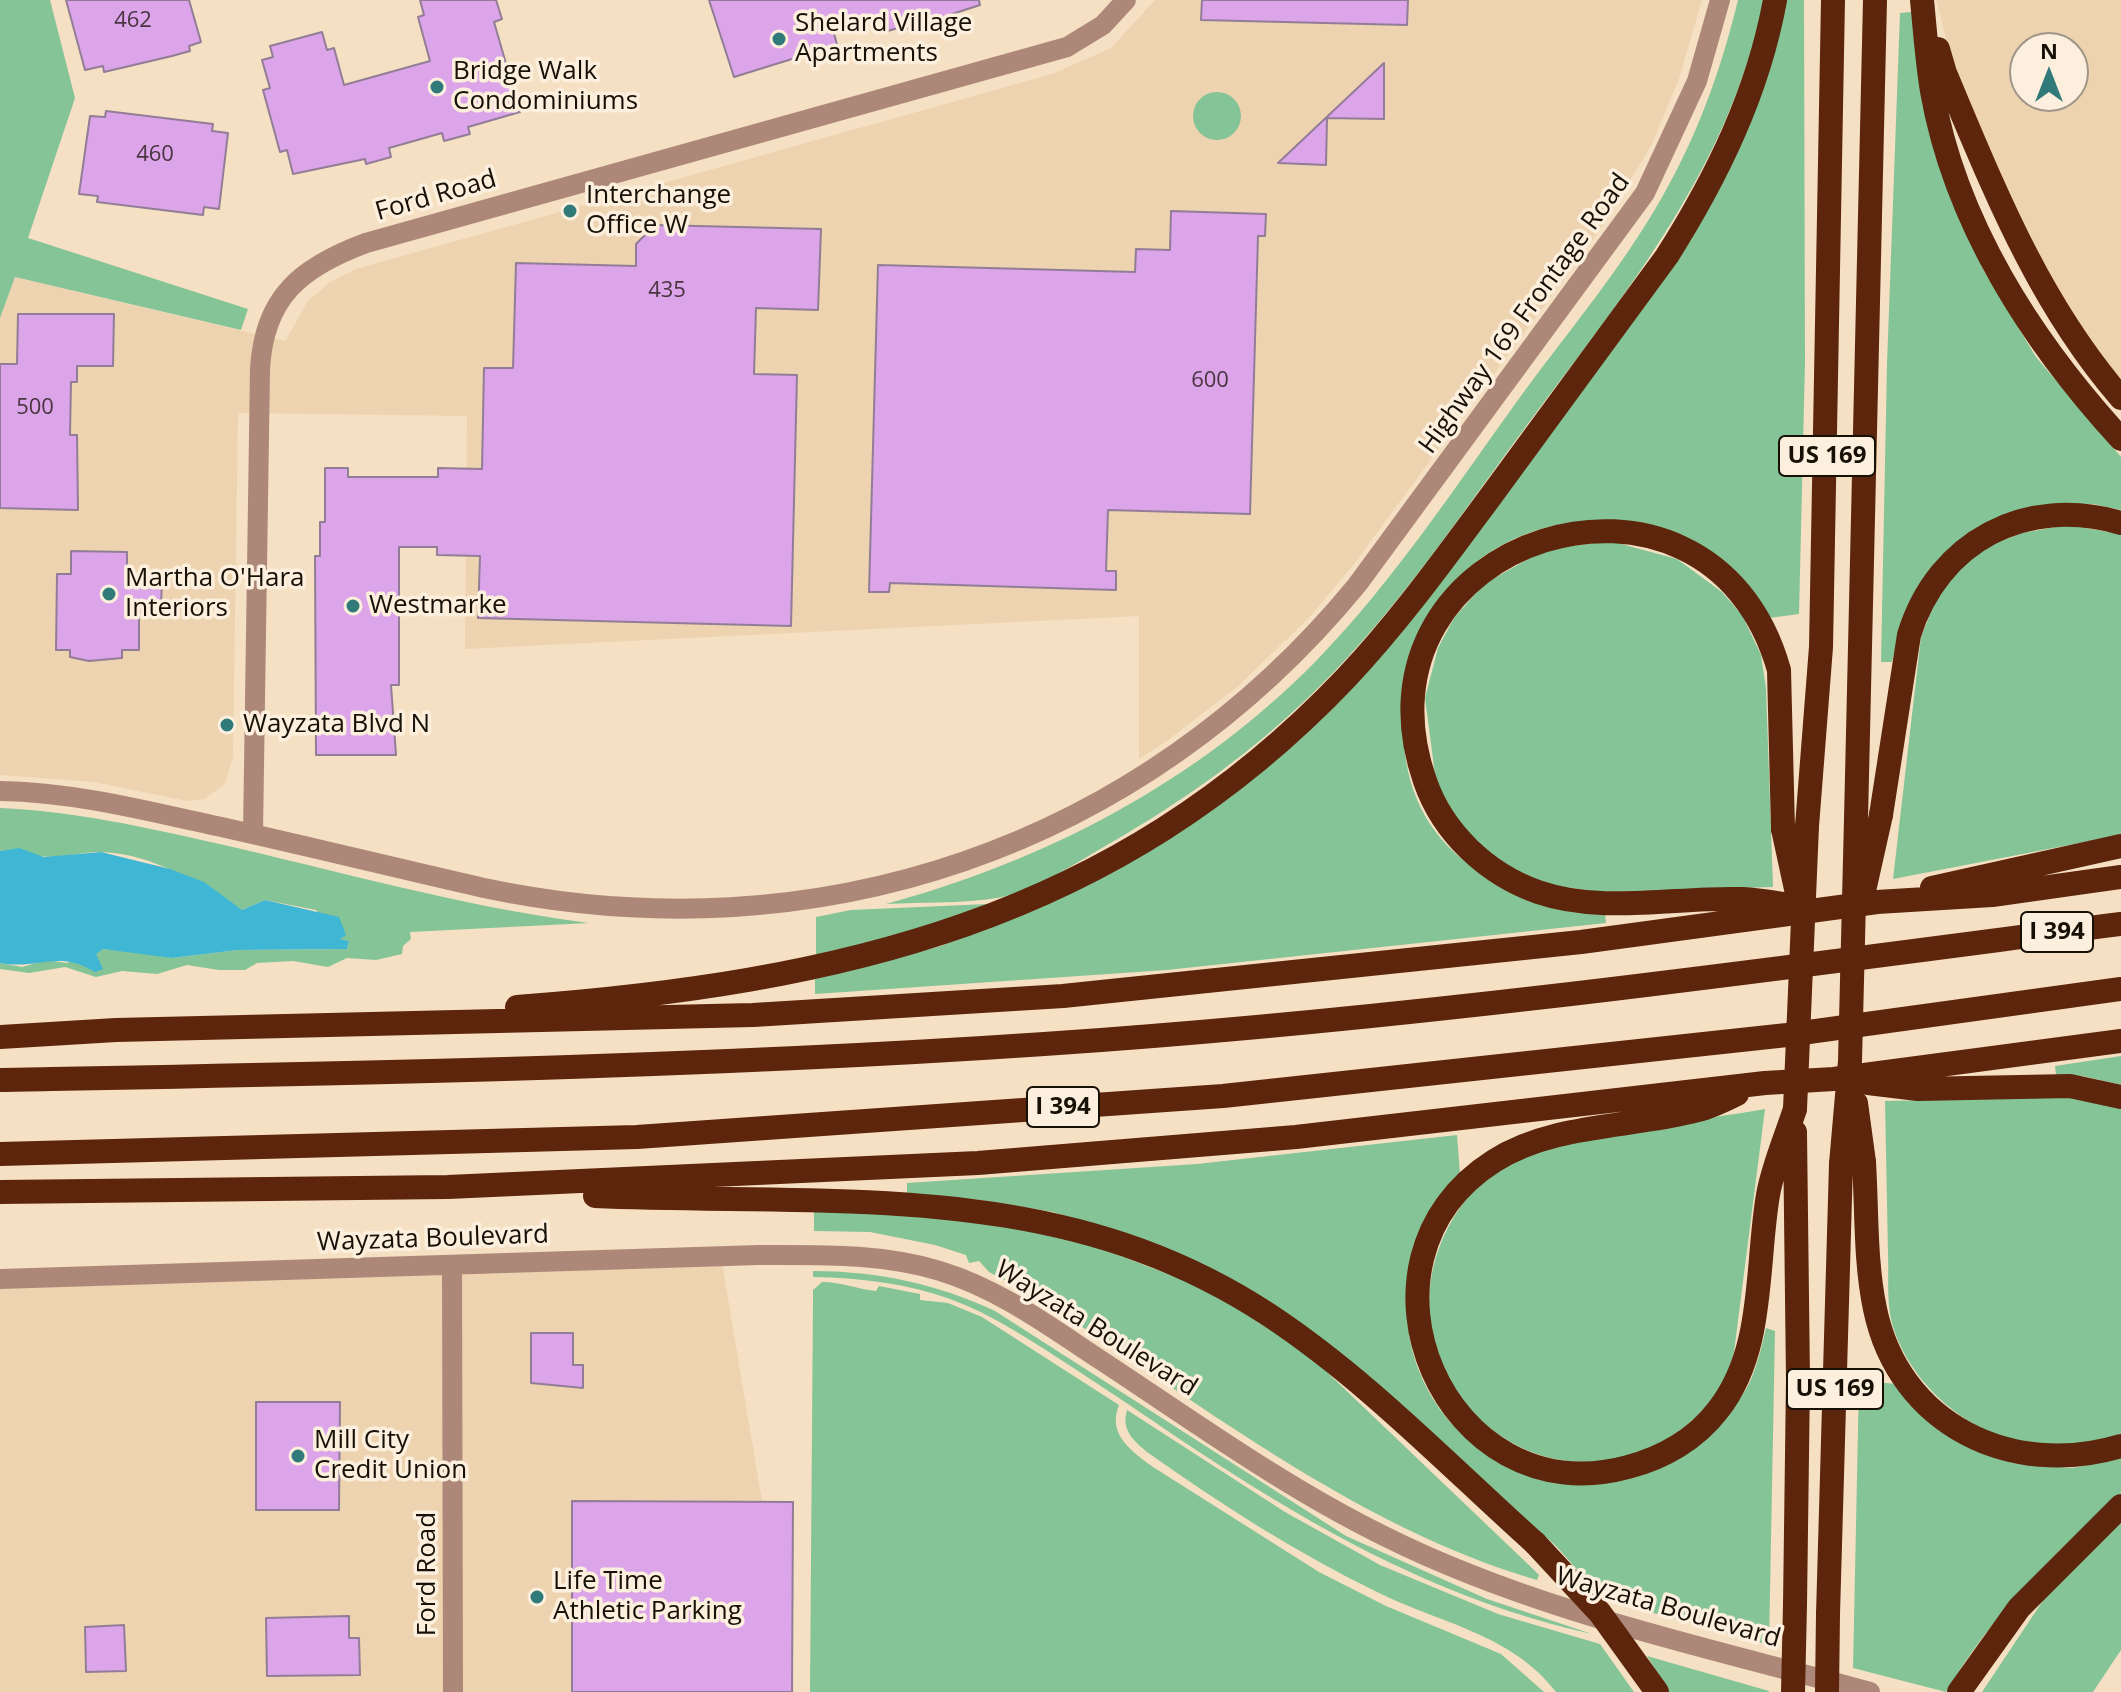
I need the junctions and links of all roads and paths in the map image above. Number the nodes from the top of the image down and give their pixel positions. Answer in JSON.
{"nodes":[{"id":1,"x":1126,"y":0,"type":"edge"},
{"id":2,"x":1720,"y":0,"type":"edge"},
{"id":3,"x":1775,"y":0,"type":"edge"},
{"id":4,"x":1833,"y":0,"type":"edge"},
{"id":5,"x":1875,"y":0,"type":"edge"},
{"id":6,"x":1924,"y":0,"type":"edge"},
{"id":7,"x":2121,"y":398,"type":"edge"},
{"id":8,"x":2121,"y":439,"type":"edge"},
{"id":9,"x":2121,"y":523,"type":"edge"},
{"id":10,"x":0,"y":791,"type":"edge"},
{"id":11,"x":1795,"y":827,"type":"junction"},
{"id":12,"x":253,"y":833,"type":"junction"},
{"id":13,"x":2121,"y":846,"type":"edge"},
{"id":14,"x":2121,"y":877,"type":"edge"},
{"id":15,"x":1877,"y":902,"type":"junction"},
{"id":16,"x":1814,"y":910,"type":"junction"},
{"id":17,"x":2121,"y":924,"type":"edge"},
{"id":18,"x":1853,"y":940,"type":"junction"},
{"id":19,"x":2121,"y":989,"type":"edge"},
{"id":20,"x":116,"y":1030,"type":"junction"},
{"id":21,"x":0,"y":1037,"type":"edge"},
{"id":22,"x":2121,"y":1041,"type":"edge"},
{"id":23,"x":1842,"y":1070,"type":"junction"},
{"id":24,"x":0,"y":1080,"type":"edge"},
{"id":25,"x":1765,"y":1083,"type":"junction"},
{"id":26,"x":2121,"y":1097,"type":"edge"},
{"id":27,"x":0,"y":1154,"type":"edge"},
{"id":28,"x":1784,"y":1172,"type":"junction"},
{"id":29,"x":448,"y":1187,"type":"junction"},
{"id":30,"x":0,"y":1192,"type":"edge"},
{"id":31,"x":452,"y":1265,"type":"junction"},
{"id":32,"x":0,"y":1279,"type":"edge"},
{"id":33,"x":2121,"y":1446,"type":"edge"},
{"id":34,"x":2121,"y":1506,"type":"edge"},
{"id":35,"x":453,"y":1692,"type":"edge"},
{"id":36,"x":1657,"y":1692,"type":"edge"},
{"id":37,"x":1793,"y":1692,"type":"edge"},
{"id":38,"x":1827,"y":1692,"type":"edge"},
{"id":39,"x":1870,"y":1692,"type":"edge"},
{"id":40,"x":1959,"y":1692,"type":"edge"}],
"edges":[{"from":1,"to":12,"type":"street","name":"Ford Road"},
{"from":2,"to":12,"type":"street","name":"Highway 169 Frontage Road"},
{"from":3,"to":20,"type":"highway"},
{"from":4,"to":11,"type":"highway","number":"US 169"},
{"from":5,"to":18,"type":"highway","number":"US 169","bridge":true},
{"from":6,"to":7,"type":"highway"},
{"from":6,"to":8,"type":"highway"},
{"from":9,"to":18,"type":"highway","bridge":true},
{"from":10,"to":12,"type":"street"},
{"from":11,"to":16,"type":"highway","bridge":true},
{"from":11,"to":16,"type":"highway"},
{"from":13,"to":15,"type":"highway"},
{"from":14,"to":15,"type":"highway"},
{"from":15,"to":16,"type":"highway"},
{"from":16,"to":20,"type":"highway"},
{"from":16,"to":28,"type":"highway","bridge":true},
{"from":17,"to":24,"type":"highway","number":"I 394"},
{"from":18,"to":23,"type":"highway","number":"US 169","bridge":true},
{"from":19,"to":27,"type":"highway","number":"I 394"},
{"from":20,"to":21,"type":"highway"},
{"from":22,"to":23,"type":"highway"},
{"from":23,"to":25,"type":"highway"},
{"from":23,"to":26,"type":"highway"},
{"from":23,"to":33,"type":"highway","bridge":true},
{"from":23,"to":38,"type":"highway","number":"US 169","bridge":true},
{"from":25,"to":28,"type":"highway"},
{"from":25,"to":29,"type":"highway"},
{"from":28,"to":37,"type":"highway","number":"US 169","bridge":true},
{"from":29,"to":30,"type":"highway"},
{"from":29,"to":36,"type":"highway","bridge":true},
{"from":31,"to":32,"type":"street","name":"Wayzata Boulevard"},
{"from":31,"to":35,"type":"street","name":"Ford Road"},
{"from":31,"to":39,"type":"street","name":"Wayzata Boulevard"},
{"from":34,"to":40,"type":"highway"}]}
